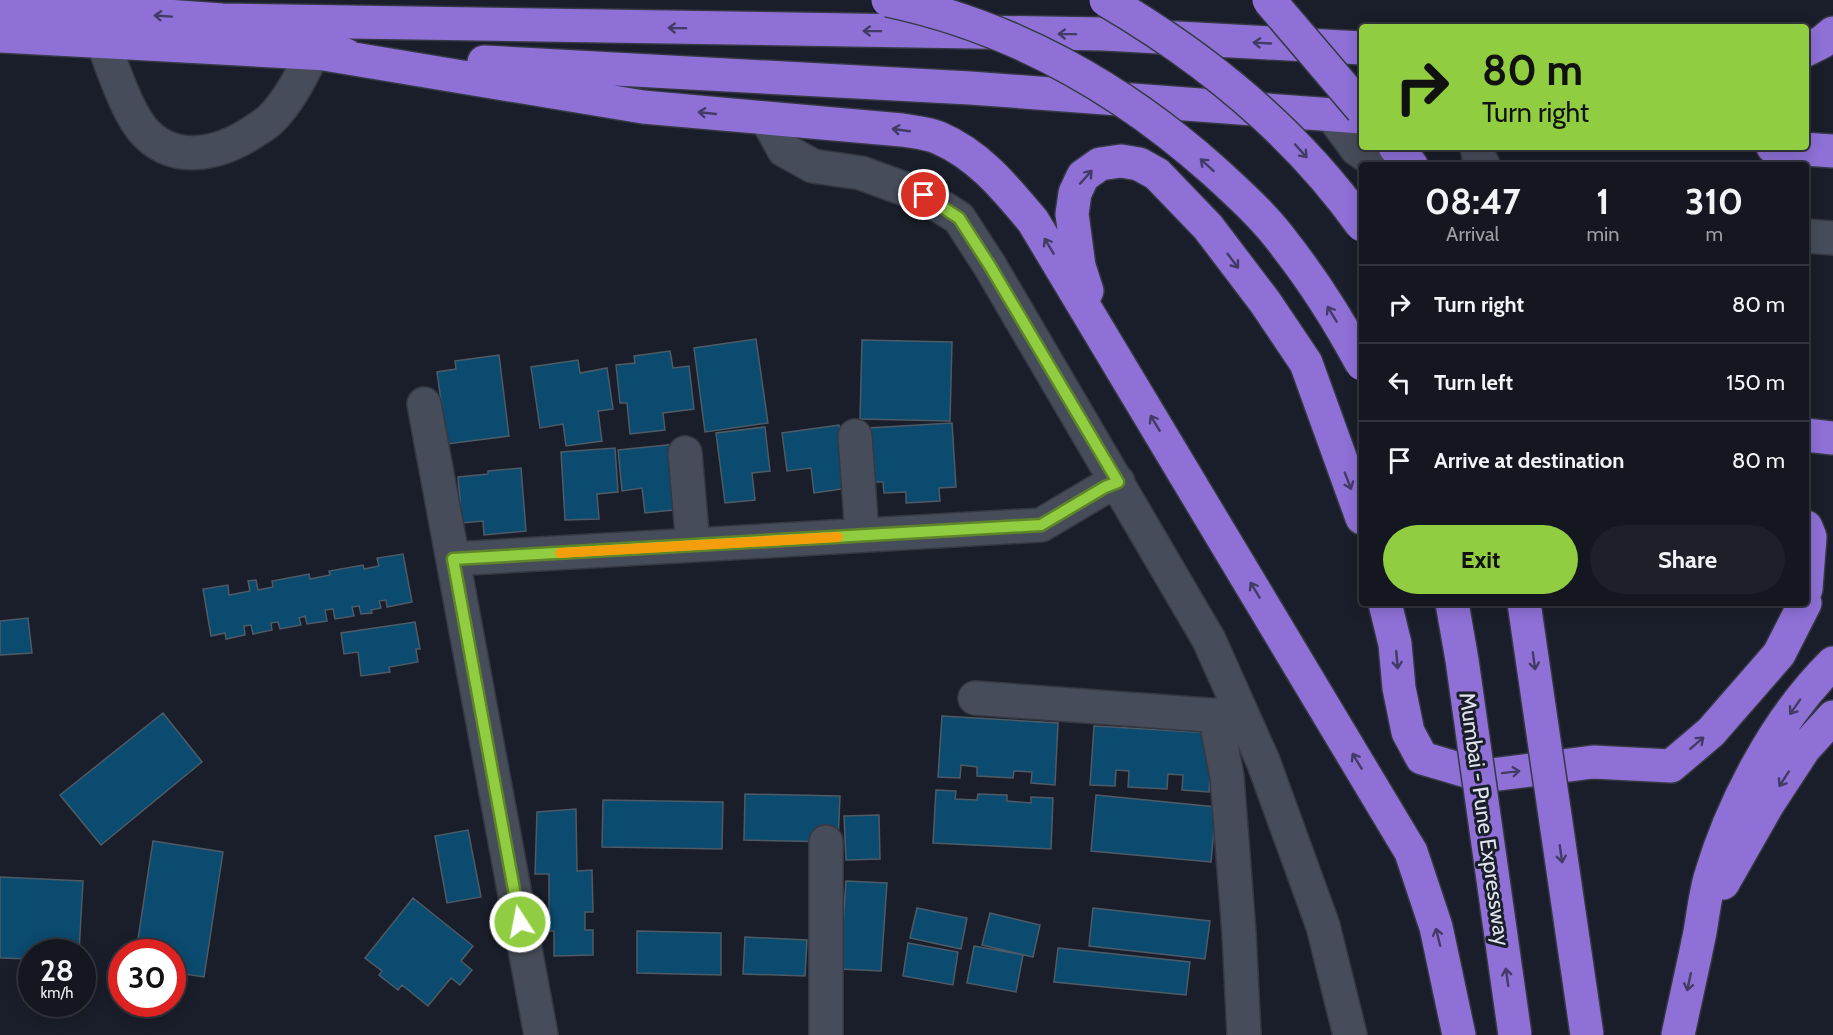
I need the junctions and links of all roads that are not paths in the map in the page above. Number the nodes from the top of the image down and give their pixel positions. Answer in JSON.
{"nodes":[{"id":1,"x":888,"y":0,"type":"edge"},
{"id":2,"x":1106,"y":0,"type":"edge"},
{"id":3,"x":1269,"y":0,"type":"edge"},
{"id":4,"x":0,"y":4,"type":"edge"},
{"id":5,"x":1833,"y":33,"type":"edge"},
{"id":6,"x":0,"y":36,"type":"edge"},
{"id":7,"x":103,"y":42,"type":"junction"},
{"id":8,"x":1359,"y":48,"type":"edge"},
{"id":9,"x":1809,"y":48,"type":"edge"},
{"id":10,"x":318,"y":53,"type":"junction"},
{"id":11,"x":1352,"y":113,"type":"edge"},
{"id":12,"x":767,"y":118,"type":"junction"},
{"id":13,"x":1398,"y":150,"type":"edge"},
{"id":14,"x":1809,"y":150,"type":"edge"},
{"id":15,"x":1833,"y":152,"type":"edge"},
{"id":16,"x":1376,"y":162,"type":"edge"},
{"id":17,"x":1408,"y":162,"type":"edge"},
{"id":18,"x":1359,"y":221,"type":"edge"},
{"id":19,"x":1809,"y":236,"type":"edge"},
{"id":20,"x":1833,"y":238,"type":"edge"},
{"id":21,"x":1101,"y":332,"type":"junction"},
{"id":22,"x":1359,"y":359,"type":"edge"},
{"id":23,"x":424,"y":404,"type":"dead end"},
{"id":24,"x":1809,"y":435,"type":"edge"},
{"id":25,"x":855,"y":436,"type":"dead end"},
{"id":26,"x":1833,"y":438,"type":"edge"},
{"id":27,"x":685,"y":453,"type":"dead end"},
{"id":28,"x":1118,"y":482,"type":"junction"},
{"id":29,"x":1359,"y":510,"type":"edge"},
{"id":30,"x":1809,"y":534,"type":"edge"},
{"id":31,"x":862,"y":535,"type":"junction"},
{"id":32,"x":693,"y":545,"type":"junction"},
{"id":33,"x":1809,"y":550,"type":"edge"},
{"id":34,"x":453,"y":559,"type":"junction"},
{"id":35,"x":1386,"y":606,"type":"edge"},
{"id":36,"x":1453,"y":606,"type":"edge"},
{"id":37,"x":1524,"y":606,"type":"edge"},
{"id":38,"x":1803,"y":606,"type":"edge"},
{"id":39,"x":1833,"y":663,"type":"edge"},
{"id":40,"x":975,"y":698,"type":"dead end"},
{"id":41,"x":1229,"y":716,"type":"junction"},
{"id":42,"x":1833,"y":717,"type":"edge"},
{"id":43,"x":826,"y":842,"type":"dead end"},
{"id":44,"x":1700,"y":931,"type":"junction"},
{"id":45,"x":1679,"y":1034,"type":"edge"},
{"id":46,"x":542,"y":1035,"type":"edge"},
{"id":47,"x":826,"y":1035,"type":"edge"},
{"id":48,"x":1244,"y":1035,"type":"edge"},
{"id":49,"x":1350,"y":1035,"type":"edge"},
{"id":50,"x":1458,"y":1035,"type":"edge"},
{"id":51,"x":1515,"y":1035,"type":"edge"},
{"id":52,"x":1587,"y":1035,"type":"edge"}],
"edges":[{"from":22,"to":1,"type":"highway","one_way":true,"bridge":true},
{"from":2,"to":18,"type":"highway","one_way":true,"bridge":true},
{"from":3,"to":11,"type":"highway","bridge":true},
{"from":8,"to":4,"type":"highway","one_way":true},
{"from":5,"to":9,"type":"highway"},
{"from":6,"to":7,"type":"highway"},
{"from":7,"to":10,"type":"highway"},
{"from":7,"to":10,"type":"street"},
{"from":10,"to":11,"type":"highway"},
{"from":12,"to":10,"type":"highway","one_way":true},
{"from":11,"to":16,"type":"street"},
{"from":21,"to":12,"type":"highway","one_way":true},
{"from":12,"to":28,"type":"street"},
{"from":13,"to":17,"type":"highway"},
{"from":14,"to":15,"type":"highway"},
{"from":19,"to":20,"type":"street"},
{"from":21,"to":29,"type":"highway","one_way":true},
{"from":50,"to":21,"type":"highway","one_way":true},
{"from":23,"to":34,"type":"street"},
{"from":24,"to":26,"type":"highway"},
{"from":25,"to":31,"type":"street"},
{"from":27,"to":32,"type":"street"},
{"from":28,"to":31,"type":"street"},
{"from":28,"to":41,"type":"street"},
{"from":30,"to":33,"type":"highway"},
{"from":31,"to":32,"type":"street"},
{"from":32,"to":34,"type":"street"},
{"from":34,"to":46,"type":"street"},
{"from":35,"to":38,"type":"highway","one_way":true},
{"from":51,"to":36,"type":"highway","name":"Mumbai - Pune Expressway","one_way":true,"bridge":true},
{"from":37,"to":52,"type":"highway","one_way":true,"bridge":true},
{"from":39,"to":44,"type":"highway","one_way":true},
{"from":40,"to":41,"type":"street"},
{"from":41,"to":48,"type":"street"},
{"from":41,"to":49,"type":"street"},
{"from":42,"to":44,"type":"highway","one_way":true},
{"from":43,"to":47,"type":"street"},
{"from":44,"to":45,"type":"highway","one_way":true}]}
